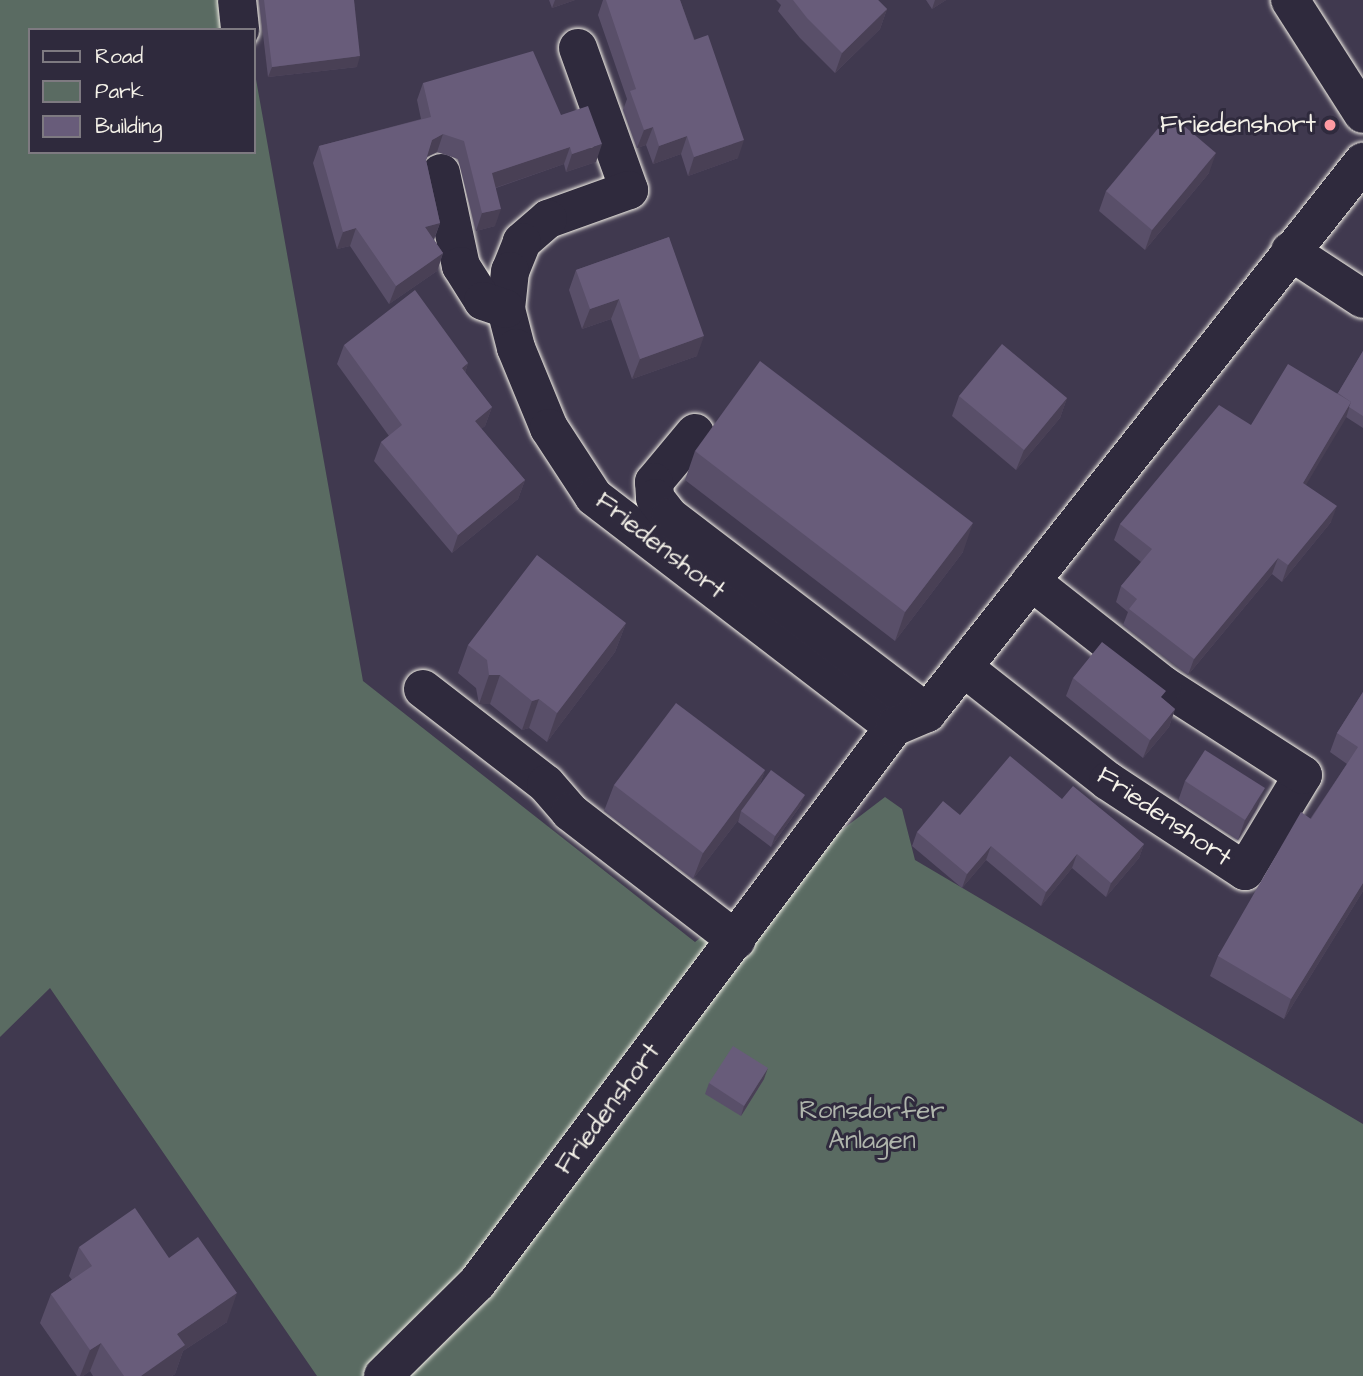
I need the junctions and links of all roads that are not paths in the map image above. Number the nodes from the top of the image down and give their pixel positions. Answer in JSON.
{"nodes":[{"id":1,"x":237,"y":0,"type":"edge"},
{"id":2,"x":1290,"y":0,"type":"edge"},
{"id":3,"x":240,"y":28,"type":"edge"},
{"id":4,"x":578,"y":48,"type":"dead end"},
{"id":5,"x":1363,"y":114,"type":"edge"},
{"id":6,"x":1363,"y":162,"type":"edge"},
{"id":7,"x":441,"y":173,"type":"dead end"},
{"id":8,"x":1290,"y":251,"type":"junction"},
{"id":9,"x":1363,"y":299,"type":"edge"},
{"id":10,"x":506,"y":309,"type":"junction"},
{"id":11,"x":695,"y":433,"type":"dead end"},
{"id":12,"x":1031,"y":581,"type":"junction"},
{"id":13,"x":963,"y":667,"type":"junction"},
{"id":14,"x":423,"y":689,"type":"dead end"},
{"id":15,"x":911,"y":720,"type":"junction"},
{"id":16,"x":736,"y":940,"type":"junction"},
{"id":17,"x":383,"y":1376,"type":"edge"}],
"edges":[{"from":1,"to":3,"type":"street"},
{"from":2,"to":5,"type":"street"},
{"from":4,"to":10,"type":"street","name":"Friedenshort"},
{"from":6,"to":8,"type":"street","name":"Friedenshort"},
{"from":7,"to":10,"type":"street"},
{"from":8,"to":9,"type":"street"},
{"from":8,"to":12,"type":"street","name":"Friedenshort"},
{"from":10,"to":15,"type":"street","name":"Friedenshort"},
{"from":11,"to":15,"type":"street"},
{"from":12,"to":13,"type":"street","name":"Friedenshort"},
{"from":12,"to":13,"type":"street","name":"Friedenshort"},
{"from":13,"to":15,"type":"street","name":"Friedenshort"},
{"from":14,"to":16,"type":"street"},
{"from":15,"to":16,"type":"street","name":"Friedenshort"},
{"from":16,"to":17,"type":"street","name":"Friedenshort"}]}
